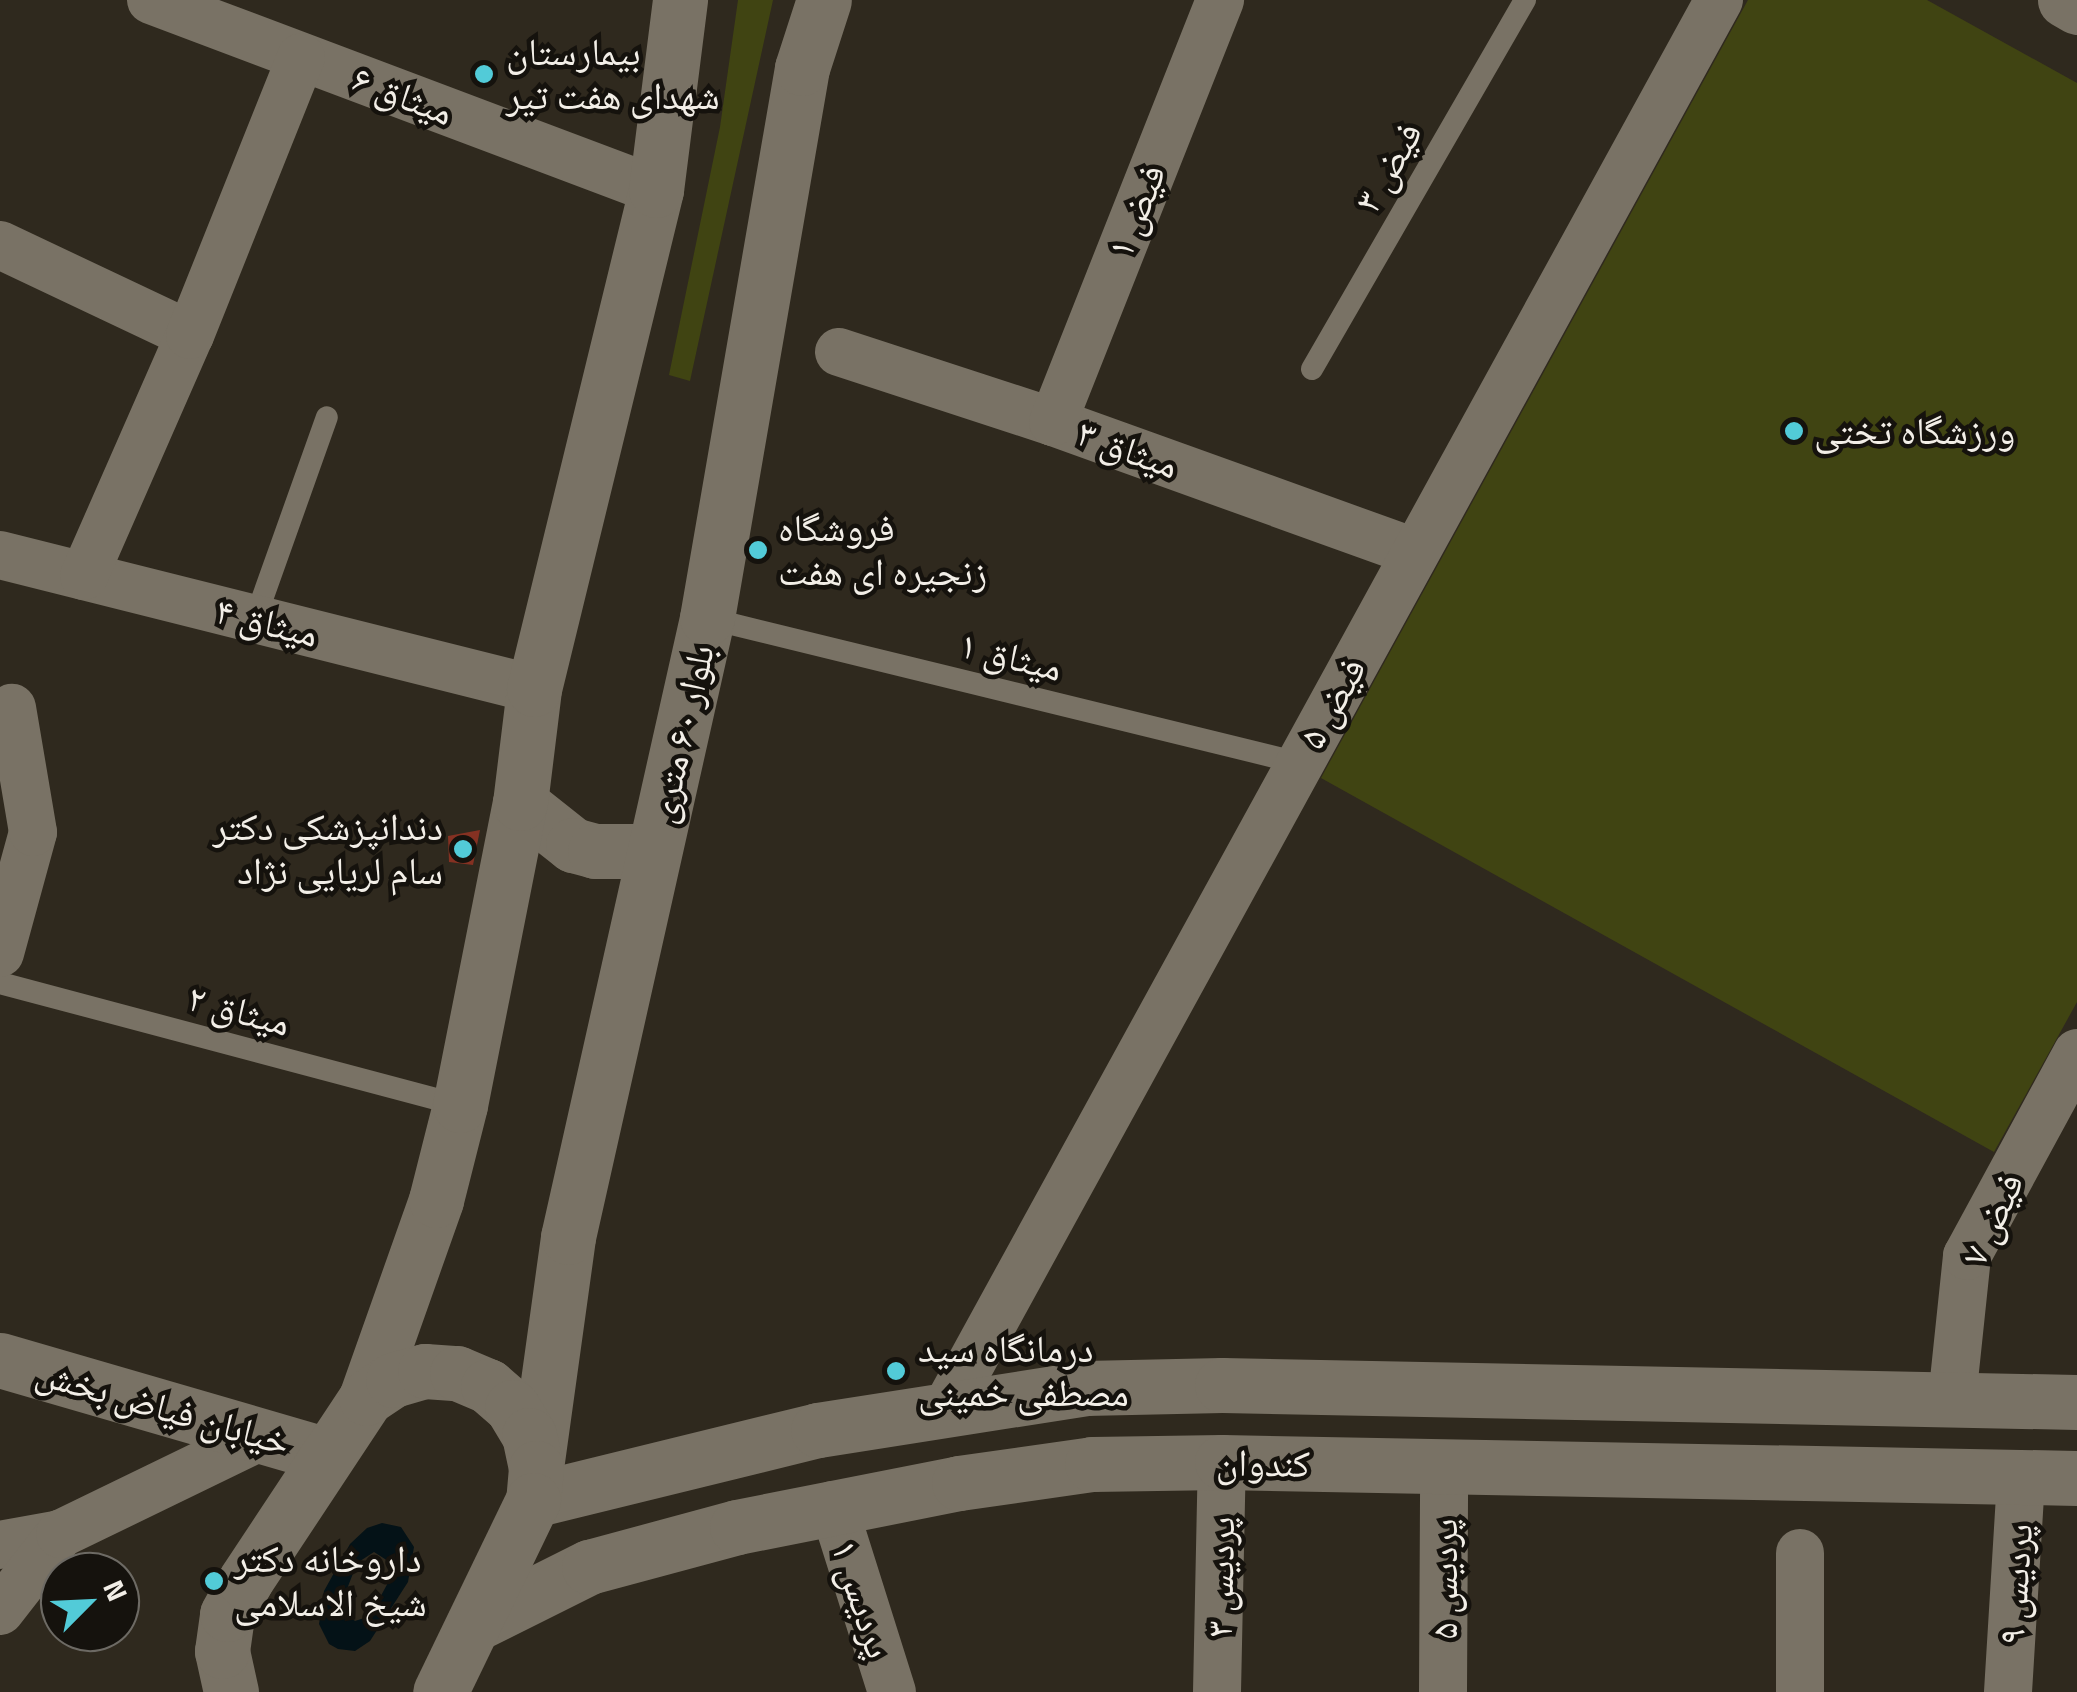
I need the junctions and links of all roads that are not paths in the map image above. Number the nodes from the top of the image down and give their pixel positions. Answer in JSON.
{"nodes":[{"id":1,"x":151,"y":0,"type":"edge"},
{"id":2,"x":680,"y":0,"type":"edge"},
{"id":3,"x":824,"y":0,"type":"edge"},
{"id":4,"x":1220,"y":0,"type":"edge"},
{"id":5,"x":1525,"y":0,"type":"edge"},
{"id":6,"x":1718,"y":0,"type":"edge"},
{"id":7,"x":2065,"y":0,"type":"edge"},
{"id":8,"x":2077,"y":7,"type":"edge"},
{"id":9,"x":302,"y":56,"type":"junction"},
{"id":10,"x":656,"y":190,"type":"junction"},
{"id":11,"x":0,"y":245,"type":"edge"},
{"id":12,"x":190,"y":336,"type":"junction"},
{"id":13,"x":839,"y":352,"type":"dead end"},
{"id":14,"x":1312,"y":369,"type":"dead end"},
{"id":15,"x":327,"y":417,"type":"dead end"},
{"id":16,"x":1053,"y":422,"type":"junction"},
{"id":17,"x":1415,"y":552,"type":"junction"},
{"id":18,"x":0,"y":555,"type":"edge"},
{"id":19,"x":84,"y":576,"type":"junction"},
{"id":20,"x":707,"y":618,"type":"junction"},
{"id":21,"x":255,"y":619,"type":"junction"},
{"id":22,"x":534,"y":689,"type":"junction"},
{"id":23,"x":12,"y":708,"type":"dead end"},
{"id":24,"x":1299,"y":763,"type":"junction"},
{"id":25,"x":520,"y":803,"type":"junction"},
{"id":26,"x":654,"y":851,"type":"junction"},
{"id":27,"x":0,"y":953,"type":"edge"},
{"id":28,"x":0,"y":983,"type":"edge"},
{"id":29,"x":2077,"y":1053,"type":"edge"},
{"id":30,"x":460,"y":1106,"type":"junction"},
{"id":31,"x":0,"y":1360,"type":"edge"},
{"id":32,"x":366,"y":1398,"type":"junction"},
{"id":33,"x":1952,"y":1399,"type":"junction"},
{"id":34,"x":2022,"y":1400,"type":"junction"},
{"id":35,"x":2077,"y":1402,"type":"edge"},
{"id":36,"x":947,"y":1407,"type":"junction"},
{"id":37,"x":262,"y":1436,"type":"junction"},
{"id":38,"x":326,"y":1455,"type":"junction"},
{"id":39,"x":1222,"y":1462,"type":"junction"},
{"id":40,"x":1444,"y":1466,"type":"junction"},
{"id":41,"x":2021,"y":1477,"type":"junction"},
{"id":42,"x":2077,"y":1478,"type":"edge"},
{"id":43,"x":535,"y":1484,"type":"junction"},
{"id":44,"x":832,"y":1505,"type":"junction"},
{"id":45,"x":60,"y":1534,"type":"junction"},
{"id":46,"x":0,"y":1544,"type":"edge"},
{"id":47,"x":1800,"y":1553,"type":"dead end"},
{"id":48,"x":0,"y":1611,"type":"edge"},
{"id":49,"x":473,"y":1625,"type":"junction"},
{"id":50,"x":231,"y":1692,"type":"edge"},
{"id":51,"x":440,"y":1692,"type":"edge"},
{"id":52,"x":892,"y":1692,"type":"edge"},
{"id":53,"x":1217,"y":1692,"type":"edge"},
{"id":54,"x":1444,"y":1692,"type":"edge"},
{"id":55,"x":1800,"y":1692,"type":"edge"},
{"id":56,"x":2008,"y":1692,"type":"edge"}],
"edges":[{"from":1,"to":9,"type":"street","name":"میثاق ۶"},
{"from":2,"to":10,"type":"main road"},
{"from":3,"to":20,"type":"main road","name":"بلوار ۶۰ متری"},
{"from":4,"to":16,"type":"street","name":"فیض ۱"},
{"from":5,"to":14,"type":"lane","name":"فیض ۳"},
{"from":6,"to":17,"type":"street","name":"فیض ۵"},
{"from":7,"to":8,"type":"main road"},
{"from":9,"to":10,"type":"street","name":"میثاق ۶"},
{"from":9,"to":12,"type":"street"},
{"from":10,"to":22,"type":"main road"},
{"from":11,"to":12,"type":"street"},
{"from":12,"to":19,"type":"street"},
{"from":13,"to":16,"type":"street","name":"میثاق ۳"},
{"from":15,"to":21,"type":"lane"},
{"from":16,"to":17,"type":"street","name":"میثاق ۳"},
{"from":17,"to":24,"type":"street","name":"فیض ۵"},
{"from":18,"to":19,"type":"street","name":"میثاق ۴"},
{"from":19,"to":21,"type":"street","name":"میثاق ۴"},
{"from":20,"to":24,"type":"lane","name":"میثاق ۱"},
{"from":20,"to":26,"type":"main road","name":"بلوار ۶۰ متری"},
{"from":21,"to":22,"type":"street","name":"میثاق ۴"},
{"from":22,"to":25,"type":"main road"},
{"from":23,"to":27,"type":"street"},
{"from":24,"to":36,"type":"street","name":"فیض ۵"},
{"from":25,"to":26,"type":"main road"},
{"from":25,"to":30,"type":"main road"},
{"from":26,"to":43,"type":"main road","name":"بلوار ۶۰ متری"},
{"from":28,"to":30,"type":"lane","name":"میثاق ۲"},
{"from":29,"to":33,"type":"street","name":"فیض ۷"},
{"from":30,"to":32,"type":"main road"},
{"from":31,"to":37,"type":"main road","name":"خیابان فیاض بخش"},
{"from":32,"to":38,"type":"main road"},
{"from":32,"to":43,"type":"main road"},
{"from":33,"to":34,"type":"main road","name":"کندوان"},
{"from":33,"to":36,"type":"main road","name":"کندوان"},
{"from":34,"to":35,"type":"main road","name":"کندوان"},
{"from":34,"to":41,"type":"main road"},
{"from":36,"to":43,"type":"main road","name":"کندوان"},
{"from":37,"to":38,"type":"main road","name":"خیابان فیاض بخش"},
{"from":37,"to":45,"type":"street"},
{"from":38,"to":50,"type":"main road"},
{"from":39,"to":40,"type":"main road","name":"کندوان"},
{"from":39,"to":44,"type":"main road","name":"کندوان"},
{"from":39,"to":53,"type":"street","name":"پردیس ۳"},
{"from":40,"to":41,"type":"main road","name":"کندوان"},
{"from":40,"to":54,"type":"street","name":"پردیس ۵"},
{"from":41,"to":42,"type":"main road","name":"کندوان"},
{"from":41,"to":56,"type":"street","name":"پردیس ۹"},
{"from":43,"to":49,"type":"main road","name":"بلوار ۶۰ متری"},
{"from":44,"to":49,"type":"main road","name":"کندوان"},
{"from":44,"to":52,"type":"street","name":"پردیس ۱"},
{"from":45,"to":46,"type":"street"},
{"from":45,"to":48,"type":"street"},
{"from":47,"to":55,"type":"street"},
{"from":49,"to":51,"type":"main road","name":"بلوار ۶۰ متری"}]}
